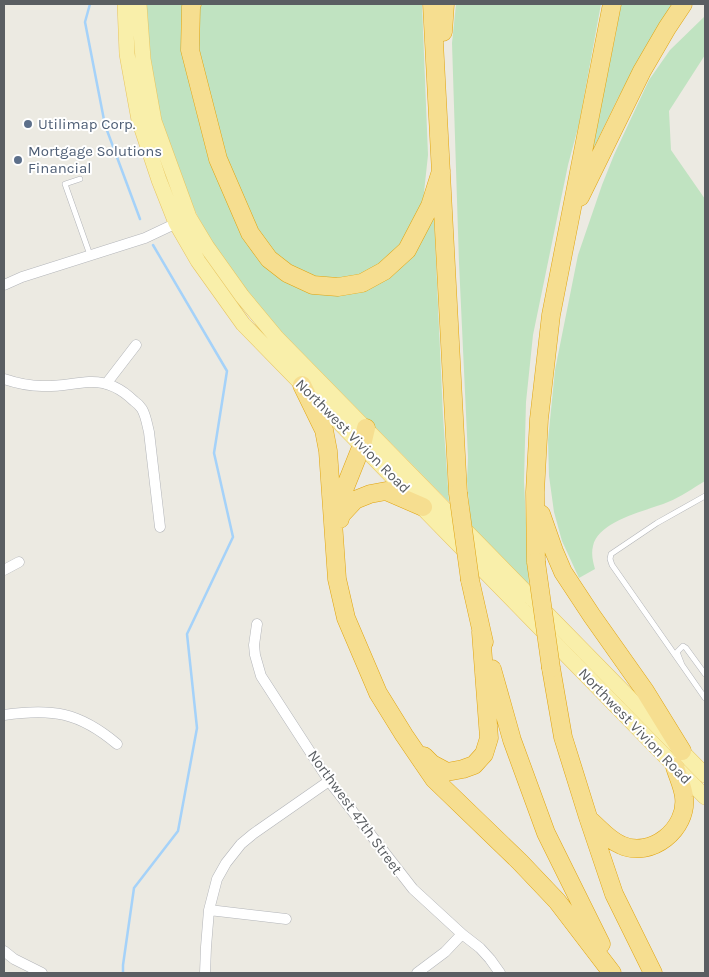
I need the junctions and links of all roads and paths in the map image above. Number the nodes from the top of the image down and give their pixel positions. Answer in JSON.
{"nodes":[{"id":1,"x":125,"y":4,"type":"edge"},
{"id":2,"x":139,"y":4,"type":"edge"},
{"id":3,"x":192,"y":4,"type":"edge"},
{"id":4,"x":432,"y":4,"type":"edge"},
{"id":5,"x":445,"y":4,"type":"edge"},
{"id":6,"x":612,"y":4,"type":"edge"},
{"id":7,"x":683,"y":4,"type":"edge"},
{"id":8,"x":437,"y":100,"type":"junction"},
{"id":9,"x":441,"y":171,"type":"junction"},
{"id":10,"x":80,"y":178,"type":"dead end"},
{"id":11,"x":570,"y":217,"type":"junction"},
{"id":12,"x":182,"y":220,"type":"junction"},
{"id":13,"x":90,"y":256,"type":"junction"},
{"id":14,"x":4,"y":285,"type":"edge"},
{"id":15,"x":136,"y":345,"type":"dead end"},
{"id":16,"x":4,"y":379,"type":"edge"},
{"id":17,"x":106,"y":384,"type":"junction"},
{"id":18,"x":302,"y":385,"type":"junction"},
{"id":19,"x":366,"y":428,"type":"junction"},
{"id":20,"x":362,"y":446,"type":"junction"},
{"id":21,"x":535,"y":492,"type":"junction"},
{"id":22,"x":705,"y":496,"type":"edge"},
{"id":23,"x":423,"y":507,"type":"junction"},
{"id":24,"x":340,"y":516,"type":"junction"},
{"id":25,"x":160,"y":527,"type":"dead end"},
{"id":26,"x":20,"y":562,"type":"dead end"},
{"id":27,"x":4,"y":570,"type":"edge"},
{"id":28,"x":257,"y":624,"type":"dead end"},
{"id":29,"x":481,"y":632,"type":"junction"},
{"id":30,"x":682,"y":665,"type":"junction"},
{"id":31,"x":705,"y":674,"type":"edge"},
{"id":32,"x":705,"y":698,"type":"edge"},
{"id":33,"x":4,"y":715,"type":"edge"},
{"id":34,"x":117,"y":744,"type":"dead end"},
{"id":35,"x":682,"y":751,"type":"junction"},
{"id":36,"x":675,"y":767,"type":"junction"},
{"id":37,"x":705,"y":774,"type":"edge"},
{"id":38,"x":329,"y":781,"type":"junction"},
{"id":39,"x":705,"y":797,"type":"edge"},
{"id":40,"x":588,"y":818,"type":"junction"},
{"id":41,"x":209,"y":910,"type":"junction"},
{"id":42,"x":286,"y":919,"type":"dead end"},
{"id":43,"x":462,"y":934,"type":"junction"},
{"id":44,"x":4,"y":951,"type":"edge"},
{"id":45,"x":42,"y":973,"type":"edge"},
{"id":46,"x":205,"y":973,"type":"edge"},
{"id":47,"x":417,"y":973,"type":"edge"},
{"id":48,"x":500,"y":973,"type":"edge"},
{"id":49,"x":612,"y":973,"type":"edge"},
{"id":50,"x":616,"y":973,"type":"edge"},
{"id":51,"x":653,"y":973,"type":"edge"}],
"edges":[{"from":1,"to":12,"type":"main road","name":"Northwest Vivion Road"},
{"from":2,"to":12,"type":"main road","name":"Northwest Vivion Road"},
{"from":3,"to":9,"type":"highway"},
{"from":4,"to":8,"type":"highway"},
{"from":5,"to":8,"type":"highway"},
{"from":6,"to":11,"type":"highway"},
{"from":7,"to":11,"type":"highway"},
{"from":8,"to":9,"type":"highway"},
{"from":9,"to":29,"type":"highway","bridge":true},
{"from":10,"to":13,"type":"lane"},
{"from":11,"to":21,"type":"highway"},
{"from":12,"to":13,"type":"street"},
{"from":12,"to":18,"type":"main road","name":"Northwest Vivion Road"},
{"from":12,"to":19,"type":"main road","name":"Northwest Vivion Road"},
{"from":13,"to":14,"type":"street"},
{"from":15,"to":17,"type":"street"},
{"from":16,"to":17,"type":"street"},
{"from":17,"to":25,"type":"street"},
{"from":18,"to":20,"type":"main road","name":"Northwest Vivion Road"},
{"from":18,"to":49,"type":"highway"},
{"from":19,"to":20,"type":"highway"},
{"from":19,"to":35,"type":"main road","name":"Northwest Vivion Road"},
{"from":20,"to":23,"type":"main road","name":"Northwest Vivion Road"},
{"from":20,"to":24,"type":"highway"},
{"from":21,"to":35,"type":"highway"},
{"from":21,"to":40,"type":"highway","bridge":true},
{"from":22,"to":30,"type":"lane"},
{"from":23,"to":24,"type":"highway"},
{"from":23,"to":36,"type":"main road","name":"Northwest Vivion Road"},
{"from":24,"to":29,"type":"highway"},
{"from":26,"to":27,"type":"street"},
{"from":28,"to":38,"type":"street","name":"Northwest 47th Street"},
{"from":29,"to":50,"type":"highway"},
{"from":30,"to":31,"type":"lane"},
{"from":30,"to":32,"type":"lane"},
{"from":33,"to":34,"type":"street"},
{"from":35,"to":37,"type":"main road","name":"Northwest Vivion Road"},
{"from":36,"to":39,"type":"main road","name":"Northwest Vivion Road"},
{"from":36,"to":40,"type":"highway"},
{"from":38,"to":41,"type":"street"},
{"from":38,"to":43,"type":"street","name":"Northwest 47th Street"},
{"from":40,"to":51,"type":"highway"},
{"from":41,"to":42,"type":"street"},
{"from":41,"to":46,"type":"street"},
{"from":43,"to":47,"type":"street"},
{"from":43,"to":48,"type":"street","name":"Northwest 47th Street"},
{"from":44,"to":45,"type":"street"}]}
